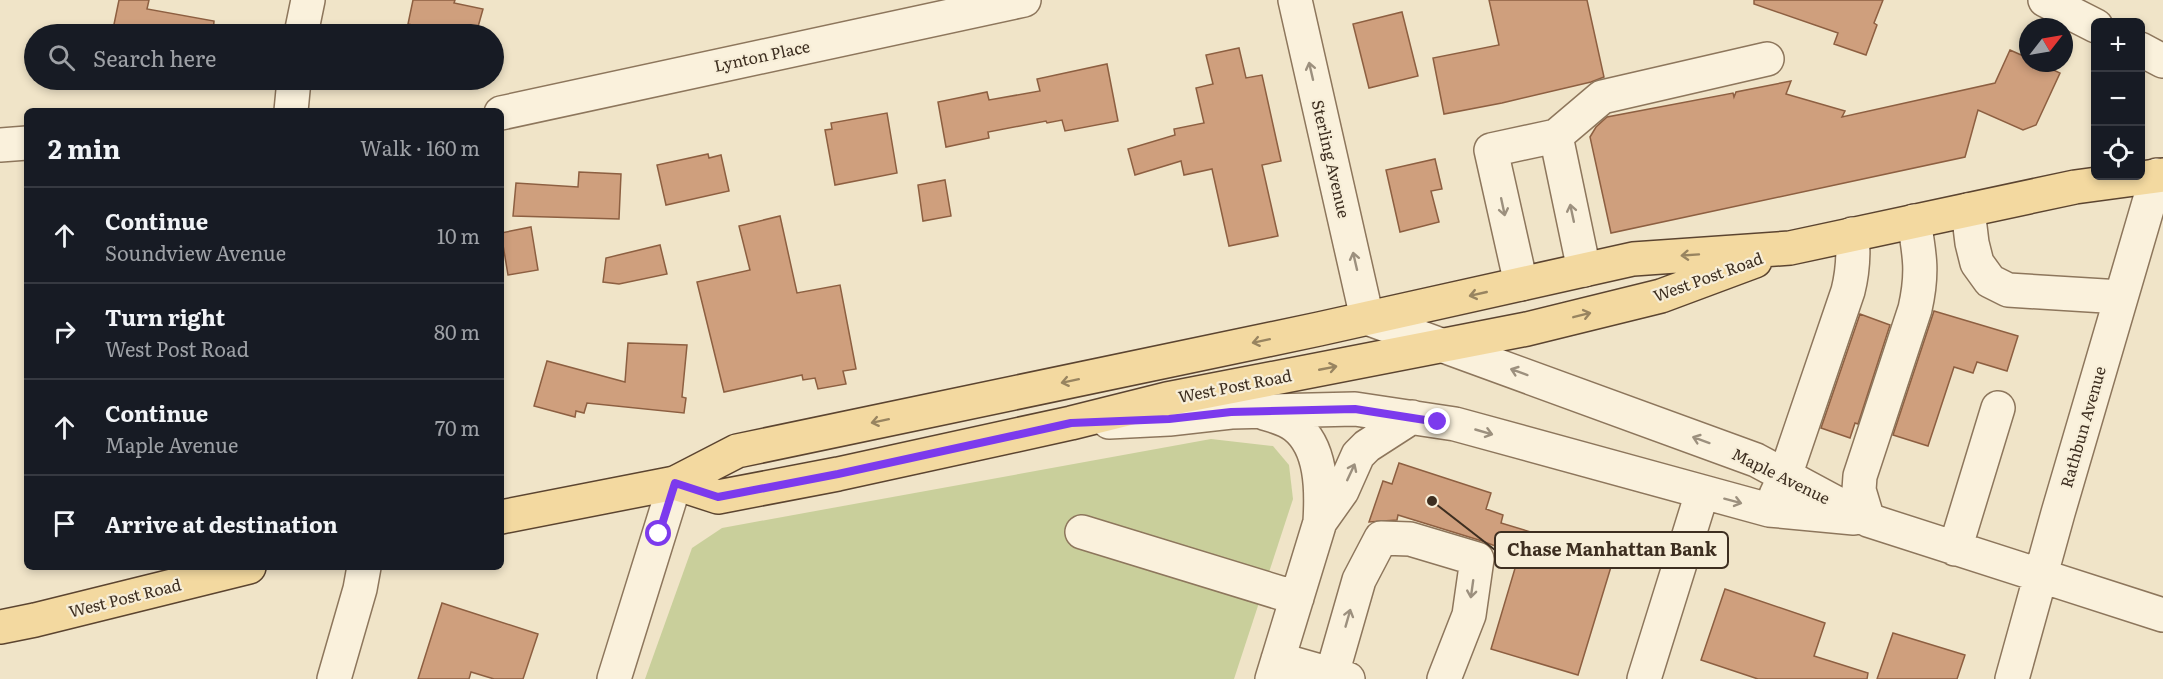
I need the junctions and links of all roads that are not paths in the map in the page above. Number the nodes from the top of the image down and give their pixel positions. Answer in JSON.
{"nodes":[{"id":1,"x":308,"y":0,"type":"edge"},
{"id":2,"x":1024,"y":0,"type":"edge"},
{"id":3,"x":1295,"y":0,"type":"edge"},
{"id":4,"x":2045,"y":0,"type":"edge"},
{"id":5,"x":2091,"y":23,"type":"edge"},
{"id":6,"x":304,"y":24,"type":"edge"},
{"id":7,"x":2145,"y":52,"type":"edge"},
{"id":8,"x":1767,"y":59,"type":"dead end"},
{"id":9,"x":2163,"y":61,"type":"edge"},
{"id":10,"x":293,"y":90,"type":"edge"},
{"id":11,"x":291,"y":108,"type":"edge"},
{"id":12,"x":504,"y":112,"type":"edge"},
{"id":13,"x":1556,"y":136,"type":"junction"},
{"id":14,"x":24,"y":143,"type":"edge"},
{"id":15,"x":0,"y":145,"type":"edge"},
{"id":16,"x":2160,"y":175,"type":"edge"},
{"id":17,"x":1968,"y":210,"type":"junction"},
{"id":18,"x":1914,"y":221,"type":"junction"},
{"id":19,"x":1852,"y":234,"type":"junction"},
{"id":20,"x":1790,"y":248,"type":"junction"},
{"id":21,"x":1584,"y":270,"type":"junction"},
{"id":22,"x":1521,"y":284,"type":"junction"},
{"id":23,"x":2121,"y":297,"type":"junction"},
{"id":24,"x":1368,"y":318,"type":"junction"},
{"id":25,"x":1443,"y":345,"type":"junction"},
{"id":26,"x":1998,"y":408,"type":"dead end"},
{"id":27,"x":1262,"y":412,"type":"junction"},
{"id":28,"x":1412,"y":417,"type":"junction"},
{"id":29,"x":1071,"y":423,"type":"junction"},
{"id":30,"x":1785,"y":476,"type":"junction"},
{"id":31,"x":675,"y":483,"type":"junction"},
{"id":32,"x":1702,"y":493,"type":"junction"},
{"id":33,"x":1769,"y":510,"type":"junction"},
{"id":34,"x":504,"y":516,"type":"edge"},
{"id":35,"x":1868,"y":520,"type":"junction"},
{"id":36,"x":1320,"y":522,"type":"junction"},
{"id":37,"x":1082,"y":531,"type":"dead end"},
{"id":38,"x":1954,"y":549,"type":"junction"},
{"id":39,"x":237,"y":570,"type":"edge"},
{"id":40,"x":363,"y":570,"type":"edge"},
{"id":41,"x":2041,"y":576,"type":"junction"},
{"id":42,"x":1297,"y":598,"type":"junction"},
{"id":43,"x":2163,"y":615,"type":"edge"},
{"id":44,"x":0,"y":627,"type":"edge"},
{"id":45,"x":1275,"y":669,"type":"edge"},
{"id":46,"x":1340,"y":677,"type":"edge"},
{"id":47,"x":334,"y":679,"type":"edge"},
{"id":48,"x":614,"y":679,"type":"edge"},
{"id":49,"x":1444,"y":679,"type":"edge"},
{"id":50,"x":1644,"y":679,"type":"edge"},
{"id":51,"x":2012,"y":679,"type":"edge"}],
"edges":[{"from":1,"to":6,"type":"street"},
{"from":2,"to":12,"type":"street","name":"Lynton Place"},
{"from":24,"to":3,"type":"street","name":"Sterling Avenue","one_way":true},
{"from":4,"to":5,"type":"street"},
{"from":7,"to":9,"type":"street"},
{"from":8,"to":13,"type":"street"},
{"from":10,"to":11,"type":"street"},
{"from":21,"to":13,"type":"street","one_way":true},
{"from":13,"to":22,"type":"street","one_way":true},
{"from":14,"to":15,"type":"street"},
{"from":16,"to":17,"type":"main road","name":"West Post Road"},
{"from":16,"to":23,"type":"street","name":"Rathbun Avenue"},
{"from":17,"to":18,"type":"main road","name":"West Post Road"},
{"from":17,"to":23,"type":"street"},
{"from":18,"to":19,"type":"main road","name":"West Post Road"},
{"from":18,"to":35,"type":"street"},
{"from":19,"to":20,"type":"main road","name":"West Post Road"},
{"from":19,"to":30,"type":"street"},
{"from":20,"to":21,"type":"main road","name":"West Post Road","one_way":true},
{"from":25,"to":20,"type":"main road","name":"West Post Road","one_way":true},
{"from":21,"to":22,"type":"main road","name":"West Post Road"},
{"from":22,"to":24,"type":"main road","name":"West Post Road","one_way":true},
{"from":23,"to":41,"type":"street","name":"Rathbun Avenue"},
{"from":24,"to":25,"type":"street","name":"Maple Avenue"},
{"from":24,"to":31,"type":"main road","name":"West Post Road","one_way":true},
{"from":29,"to":25,"type":"main road","name":"West Post Road","one_way":true},
{"from":30,"to":25,"type":"street","name":"Maple Avenue","one_way":true},
{"from":26,"to":38,"type":"street"},
{"from":27,"to":28,"type":"street"},
{"from":27,"to":29,"type":"street"},
{"from":27,"to":36,"type":"street"},
{"from":28,"to":32,"type":"street","one_way":true},
{"from":36,"to":28,"type":"street","one_way":true},
{"from":29,"to":31,"type":"main road","name":"West Post Road"},
{"from":30,"to":33,"type":"street"},
{"from":30,"to":35,"type":"street","name":"Maple Avenue"},
{"from":31,"to":34,"type":"main road","name":"West Post Road"},
{"from":31,"to":48,"type":"street"},
{"from":32,"to":33,"type":"street","one_way":true},
{"from":32,"to":50,"type":"street"},
{"from":33,"to":35,"type":"street"},
{"from":35,"to":38,"type":"street","name":"Maple Avenue"},
{"from":36,"to":42,"type":"street"},
{"from":37,"to":42,"type":"street"},
{"from":38,"to":41,"type":"street","name":"Maple Avenue"},
{"from":39,"to":44,"type":"main road","name":"West Post Road"},
{"from":40,"to":47,"type":"street"},
{"from":41,"to":43,"type":"street","name":"Maple Avenue"},
{"from":41,"to":51,"type":"street","name":"Rathbun Avenue"},
{"from":42,"to":45,"type":"street"},
{"from":45,"to":46,"type":"street"},
{"from":46,"to":49,"type":"street","one_way":true}]}
